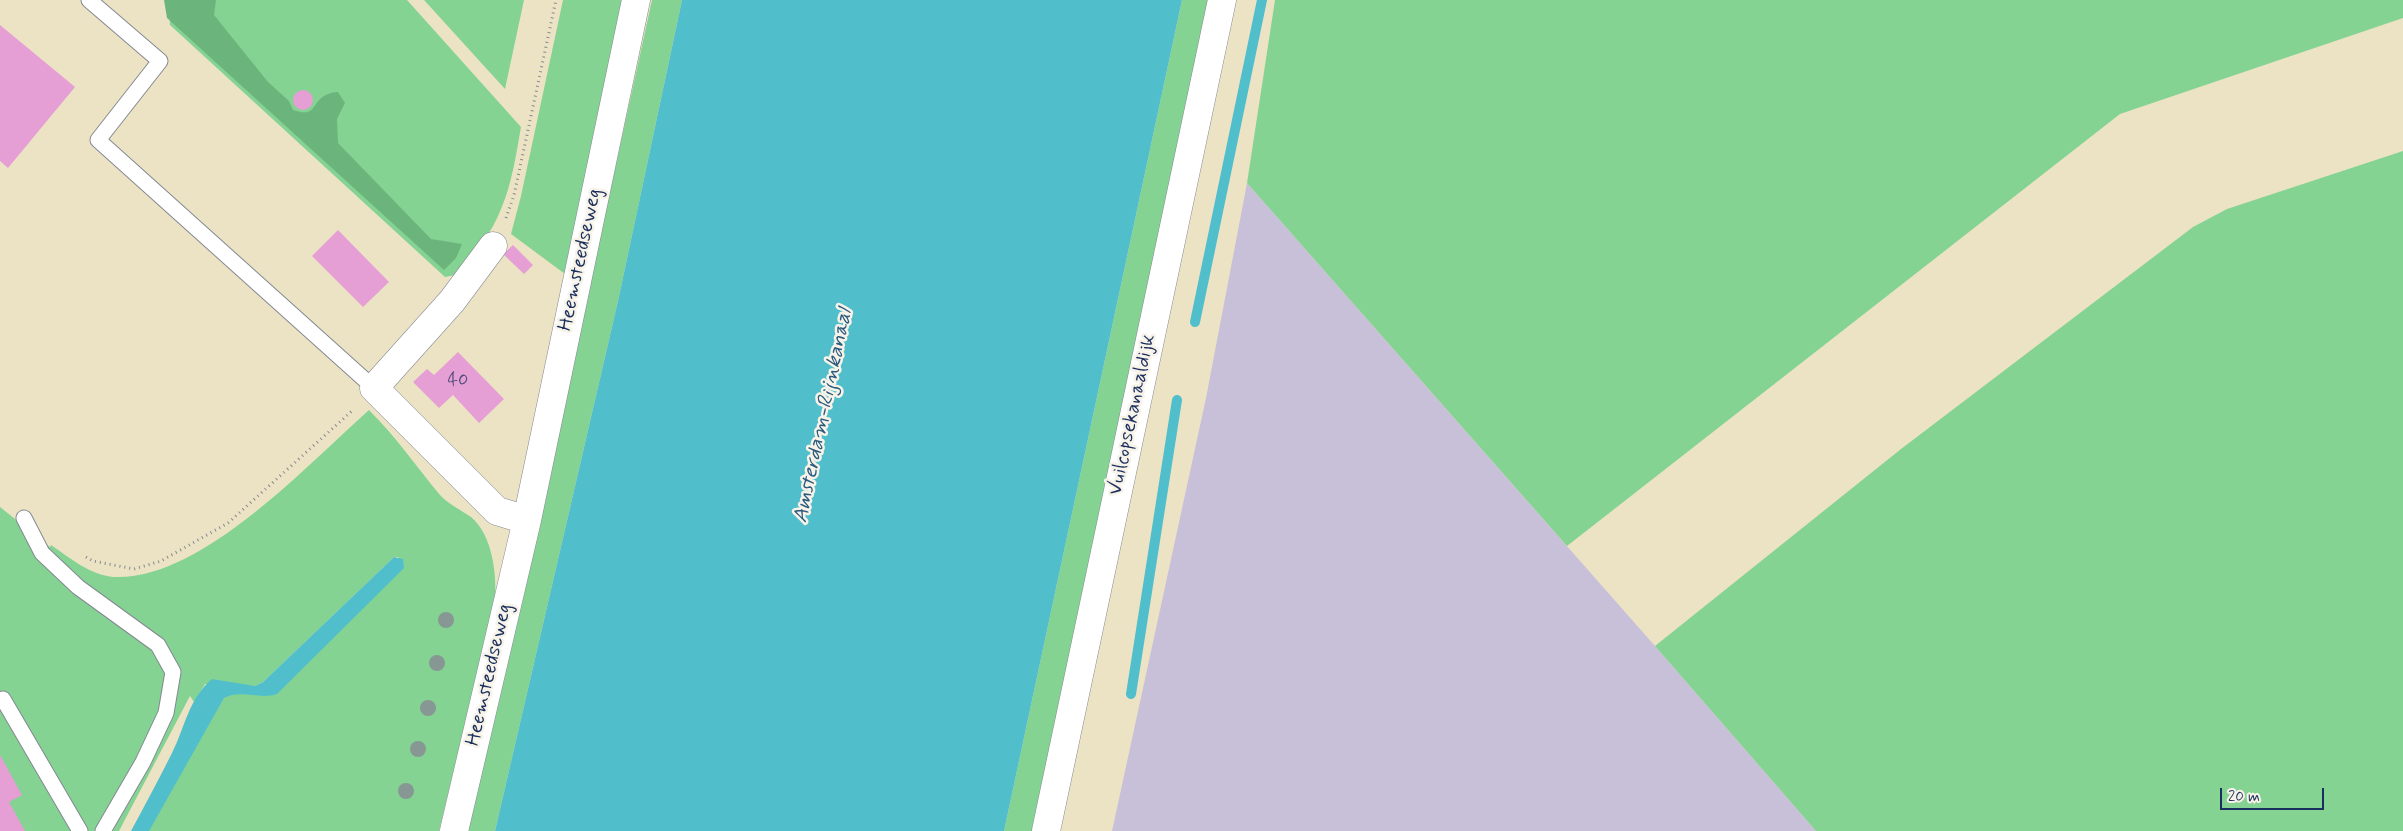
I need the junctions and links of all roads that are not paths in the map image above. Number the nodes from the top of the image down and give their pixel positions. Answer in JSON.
{"nodes":[{"id":1,"x":89,"y":0,"type":"edge"},
{"id":2,"x":636,"y":0,"type":"edge"},
{"id":3,"x":1222,"y":0,"type":"edge"},
{"id":4,"x":493,"y":246,"type":"road end"},
{"id":5,"x":374,"y":388,"type":"junction"},
{"id":6,"x":24,"y":518,"type":"dead end"},
{"id":7,"x":527,"y":520,"type":"junction"},
{"id":8,"x":3,"y":699,"type":"dead end"},
{"id":9,"x":80,"y":831,"type":"edge"},
{"id":10,"x":103,"y":831,"type":"edge"},
{"id":11,"x":454,"y":831,"type":"edge"},
{"id":12,"x":1046,"y":831,"type":"edge"}],
"edges":[{"from":1,"to":5,"type":"lane"},
{"from":2,"to":7,"type":"street","name":"Heemsteedseweg"},
{"from":3,"to":12,"type":"street","name":"Vuilcopsekanaaldijk"},
{"from":4,"to":5,"type":"street"},
{"from":5,"to":7,"type":"street"},
{"from":6,"to":10,"type":"lane"},
{"from":7,"to":11,"type":"street","name":"Heemsteedseweg"},
{"from":8,"to":9,"type":"lane"}]}
